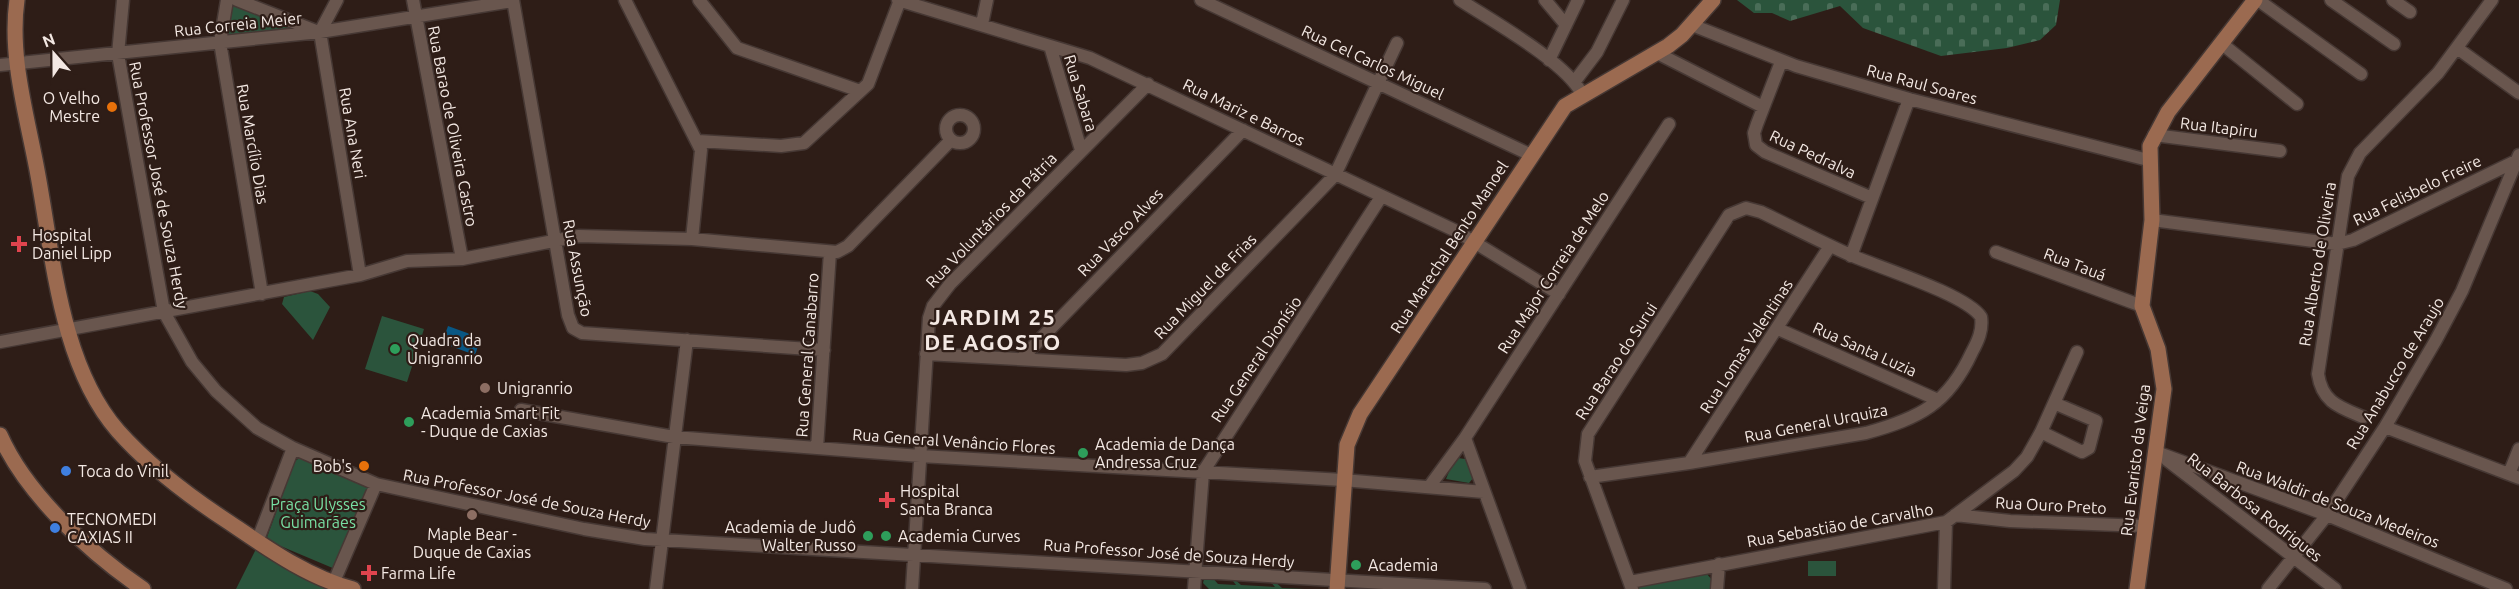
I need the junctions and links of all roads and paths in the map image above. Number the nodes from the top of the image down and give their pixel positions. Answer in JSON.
{"nodes":[{"id":1,"x":17,"y":0,"type":"edge"},
{"id":2,"x":123,"y":0,"type":"edge"},
{"id":3,"x":227,"y":0,"type":"edge"},
{"id":4,"x":237,"y":0,"type":"edge"},
{"id":5,"x":338,"y":0,"type":"edge"},
{"id":6,"x":413,"y":0,"type":"edge"},
{"id":7,"x":513,"y":0,"type":"edge"},
{"id":8,"x":625,"y":0,"type":"edge"},
{"id":9,"x":699,"y":0,"type":"edge"},
{"id":10,"x":899,"y":0,"type":"edge"},
{"id":11,"x":987,"y":0,"type":"edge"},
{"id":12,"x":1201,"y":0,"type":"edge"},
{"id":13,"x":1460,"y":0,"type":"edge"},
{"id":14,"x":1545,"y":0,"type":"edge"},
{"id":15,"x":1578,"y":0,"type":"edge"},
{"id":16,"x":1623,"y":0,"type":"edge"},
{"id":17,"x":1713,"y":0,"type":"edge"},
{"id":18,"x":2256,"y":0,"type":"edge"},
{"id":19,"x":2331,"y":0,"type":"edge"},
{"id":20,"x":2393,"y":0,"type":"edge"},
{"id":21,"x":2492,"y":0,"type":"edge"},
{"id":22,"x":2410,"y":12,"type":"dead end"},
{"id":23,"x":416,"y":15,"type":"junction"},
{"id":24,"x":982,"y":24,"type":"junction"},
{"id":25,"x":1566,"y":25,"type":"junction"},
{"id":26,"x":1692,"y":25,"type":"junction"},
{"id":27,"x":320,"y":32,"type":"junction"},
{"id":28,"x":219,"y":42,"type":"junction"},
{"id":29,"x":2221,"y":43,"type":"junction"},
{"id":30,"x":1397,"y":44,"type":"dead end"},
{"id":31,"x":2394,"y":44,"type":"dead end"},
{"id":32,"x":1050,"y":46,"type":"junction"},
{"id":33,"x":2457,"y":48,"type":"junction"},
{"id":34,"x":1657,"y":53,"type":"junction"},
{"id":35,"x":118,"y":54,"type":"junction"},
{"id":36,"x":1549,"y":60,"type":"junction"},
{"id":37,"x":1781,"y":62,"type":"junction"},
{"id":38,"x":18,"y":64,"type":"junction"},
{"id":39,"x":0,"y":65,"type":"edge"},
{"id":40,"x":2361,"y":74,"type":"dead end"},
{"id":41,"x":1378,"y":83,"type":"junction"},
{"id":42,"x":1148,"y":84,"type":"junction"},
{"id":43,"x":1579,"y":87,"type":"junction"},
{"id":44,"x":860,"y":91,"type":"junction"},
{"id":45,"x":2519,"y":93,"type":"edge"},
{"id":46,"x":1909,"y":99,"type":"junction"},
{"id":47,"x":2297,"y":104,"type":"dead end"},
{"id":48,"x":1763,"y":107,"type":"junction"},
{"id":49,"x":1669,"y":124,"type":"dead end"},
{"id":50,"x":1243,"y":129,"type":"junction"},
{"id":51,"x":2154,"y":135,"type":"junction"},
{"id":52,"x":951,"y":140,"type":"dead end"},
{"id":53,"x":698,"y":141,"type":"junction"},
{"id":54,"x":1081,"y":150,"type":"junction"},
{"id":55,"x":2280,"y":151,"type":"dead end"},
{"id":56,"x":1531,"y":155,"type":"junction"},
{"id":57,"x":2517,"y":158,"type":"edge"},
{"id":58,"x":2148,"y":160,"type":"junction"},
{"id":59,"x":1335,"y":175,"type":"junction"},
{"id":60,"x":1381,"y":197,"type":"junction"},
{"id":61,"x":1872,"y":198,"type":"junction"},
{"id":62,"x":2152,"y":220,"type":"junction"},
{"id":63,"x":1720,"y":229,"type":"joint"},
{"id":64,"x":692,"y":239,"type":"junction"},
{"id":65,"x":556,"y":240,"type":"junction"},
{"id":66,"x":1475,"y":241,"type":"junction"},
{"id":67,"x":2337,"y":244,"type":"junction"},
{"id":68,"x":1830,"y":246,"type":"junction"},
{"id":69,"x":830,"y":252,"type":"junction"},
{"id":70,"x":1996,"y":252,"type":"dead end"},
{"id":71,"x":1851,"y":256,"type":"junction"},
{"id":72,"x":462,"y":259,"type":"junction"},
{"id":73,"x":360,"y":275,"type":"junction"},
{"id":74,"x":262,"y":294,"type":"junction"},
{"id":75,"x":1559,"y":294,"type":"junction"},
{"id":76,"x":2142,"y":306,"type":"junction"},
{"id":77,"x":164,"y":312,"type":"junction"},
{"id":78,"x":67,"y":329,"type":"junction"},
{"id":79,"x":1778,"y":329,"type":"junction"},
{"id":80,"x":687,"y":340,"type":"junction"},
{"id":81,"x":0,"y":342,"type":"edge"},
{"id":82,"x":824,"y":350,"type":"junction"},
{"id":83,"x":2077,"y":352,"type":"dead end"},
{"id":84,"x":927,"y":354,"type":"junction"},
{"id":85,"x":1022,"y":358,"type":"junction"},
{"id":86,"x":1938,"y":400,"type":"junction"},
{"id":87,"x":2054,"y":403,"type":"junction"},
{"id":88,"x":521,"y":410,"type":"dead end"},
{"id":89,"x":2363,"y":417,"type":"dead end"},
{"id":90,"x":2385,"y":427,"type":"junction"},
{"id":91,"x":2041,"y":432,"type":"junction"},
{"id":92,"x":0,"y":435,"type":"edge"},
{"id":93,"x":674,"y":437,"type":"junction"},
{"id":94,"x":1465,"y":438,"type":"junction"},
{"id":95,"x":293,"y":448,"type":"junction"},
{"id":96,"x":817,"y":448,"type":"junction"},
{"id":97,"x":2519,"y":449,"type":"edge"},
{"id":98,"x":2156,"y":452,"type":"junction"},
{"id":99,"x":920,"y":456,"type":"junction"},
{"id":100,"x":1689,"y":463,"type":"junction"},
{"id":101,"x":1203,"y":472,"type":"junction"},
{"id":102,"x":2514,"y":476,"type":"edge"},
{"id":103,"x":1590,"y":477,"type":"junction"},
{"id":104,"x":1343,"y":480,"type":"junction"},
{"id":105,"x":376,"y":484,"type":"junction"},
{"id":106,"x":1429,"y":487,"type":"junction"},
{"id":107,"x":1484,"y":492,"type":"junction"},
{"id":108,"x":2327,"y":515,"type":"junction"},
{"id":109,"x":1951,"y":519,"type":"junction"},
{"id":110,"x":2145,"y":526,"type":"junction"},
{"id":111,"x":663,"y":541,"type":"junction"},
{"id":112,"x":257,"y":542,"type":"junction"},
{"id":113,"x":915,"y":554,"type":"junction"},
{"id":114,"x":2292,"y":557,"type":"junction"},
{"id":115,"x":1719,"y":564,"type":"junction"},
{"id":116,"x":1195,"y":571,"type":"junction"},
{"id":117,"x":1337,"y":585,"type":"edge"},
{"id":118,"x":1631,"y":585,"type":"edge"},
{"id":119,"x":328,"y":586,"type":"edge"},
{"id":120,"x":140,"y":588,"type":"edge"},
{"id":121,"x":353,"y":589,"type":"edge"},
{"id":122,"x":656,"y":589,"type":"edge"},
{"id":123,"x":912,"y":589,"type":"edge"},
{"id":124,"x":1194,"y":589,"type":"edge"},
{"id":125,"x":1485,"y":589,"type":"edge"},
{"id":126,"x":1520,"y":589,"type":"edge"},
{"id":127,"x":1717,"y":589,"type":"edge"},
{"id":128,"x":1944,"y":589,"type":"edge"},
{"id":129,"x":2137,"y":589,"type":"edge"},
{"id":130,"x":2268,"y":589,"type":"edge"},
{"id":131,"x":2335,"y":589,"type":"edge"},
{"id":132,"x":2506,"y":589,"type":"edge"}],
"edges":[{"from":1,"to":38,"type":"main road"},
{"from":2,"to":35,"type":"street","name":"Rua Professor José de Souza Herdy"},
{"from":3,"to":28,"type":"street","name":"Rua Marcílio Dias"},
{"from":4,"to":27,"type":"street"},
{"from":5,"to":27,"type":"street"},
{"from":6,"to":23,"type":"street","name":"Rua Barao de Oliveira Castro"},
{"from":7,"to":23,"type":"street","name":"Rua Correia Meier"},
{"from":7,"to":65,"type":"street","name":"Rua Assunção"},
{"from":8,"to":53,"type":"street"},
{"from":9,"to":44,"type":"street"},
{"from":10,"to":24,"type":"street","name":"Rua Mariz e Barros"},
{"from":10,"to":44,"type":"street"},
{"from":11,"to":24,"type":"street"},
{"from":12,"to":41,"type":"street","name":"Rua Cel Carlos Miguel"},
{"from":13,"to":36,"type":"street"},
{"from":14,"to":25,"type":"street"},
{"from":15,"to":25,"type":"street"},
{"from":16,"to":43,"type":"street"},
{"from":17,"to":26,"type":"main road","name":"Rua Marechal Bento Manoel"},
{"from":18,"to":29,"type":"main road"},
{"from":18,"to":40,"type":"street"},
{"from":19,"to":31,"type":"street"},
{"from":20,"to":22,"type":"street"},
{"from":21,"to":33,"type":"street","name":"Rua Alberto de Oliveira"},
{"from":23,"to":27,"type":"street","name":"Rua Correia Meier"},
{"from":23,"to":72,"type":"street","name":"Rua Barao de Oliveira Castro"},
{"from":24,"to":32,"type":"street","name":"Rua Mariz e Barros"},
{"from":25,"to":36,"type":"street"},
{"from":26,"to":34,"type":"main road","name":"Rua Marechal Bento Manoel"},
{"from":26,"to":37,"type":"street","name":"Rua Raul Soares"},
{"from":27,"to":28,"type":"street","name":"Rua Correia Meier"},
{"from":27,"to":73,"type":"street","name":"Rua Ana Neri"},
{"from":28,"to":35,"type":"street","name":"Rua Correia Meier"},
{"from":28,"to":74,"type":"street","name":"Rua Marcílio Dias"},
{"from":29,"to":47,"type":"street"},
{"from":29,"to":51,"type":"main road"},
{"from":30,"to":41,"type":"street","name":"Rua Miguel de Frias"},
{"from":32,"to":42,"type":"street","name":"Rua Mariz e Barros"},
{"from":32,"to":54,"type":"street","name":"Rua Sabara"},
{"from":33,"to":45,"type":"street"},
{"from":33,"to":67,"type":"street","name":"Rua Alberto de Oliveira"},
{"from":34,"to":43,"type":"main road","name":"Rua Marechal Bento Manoel"},
{"from":34,"to":48,"type":"street"},
{"from":35,"to":38,"type":"street","name":"Rua Correia Meier"},
{"from":35,"to":77,"type":"street","name":"Rua Professor José de Souza Herdy"},
{"from":36,"to":43,"type":"street"},
{"from":37,"to":46,"type":"street","name":"Rua Raul Soares"},
{"from":37,"to":48,"type":"street","name":"Rua Pedralva"},
{"from":38,"to":39,"type":"street","name":"Rua Correia Meier"},
{"from":38,"to":78,"type":"main road"},
{"from":41,"to":56,"type":"street","name":"Rua Cel Carlos Miguel"},
{"from":41,"to":59,"type":"street","name":"Rua Miguel de Frias"},
{"from":42,"to":50,"type":"street","name":"Rua Mariz e Barros"},
{"from":42,"to":54,"type":"street","name":"Rua Voluntários da Pátria"},
{"from":43,"to":56,"type":"main road","name":"Rua Marechal Bento Manoel"},
{"from":44,"to":53,"type":"street"},
{"from":46,"to":58,"type":"street","name":"Rua Raul Soares"},
{"from":46,"to":61,"type":"street"},
{"from":48,"to":61,"type":"street","name":"Rua Pedralva"},
{"from":49,"to":75,"type":"street","name":"Rua Major Correia de Melo"},
{"from":50,"to":59,"type":"street","name":"Rua Mariz e Barros"},
{"from":50,"to":85,"type":"street","name":"Rua Vasco Alves"},
{"from":51,"to":55,"type":"street","name":"Rua Itapiru"},
{"from":51,"to":58,"type":"main road"},
{"from":52,"to":69,"type":"street","name":"Rua General Canabarro"},
{"from":53,"to":64,"type":"street"},
{"from":54,"to":84,"type":"street","name":"Rua Voluntários da Pátria"},
{"from":56,"to":66,"type":"main road","name":"Rua Marechal Bento Manoel"},
{"from":57,"to":67,"type":"street","name":"Rua Felisbelo Freire"},
{"from":57,"to":90,"type":"street","name":"Rua Anabucco de Araujo"},
{"from":58,"to":62,"type":"main road","name":"Rua Evaristo da Veiga"},
{"from":59,"to":60,"type":"street","name":"Rua Mariz e Barros"},
{"from":59,"to":85,"type":"street","name":"Rua Miguel de Frias"},
{"from":60,"to":66,"type":"street","name":"Rua Mariz e Barros"},
{"from":60,"to":101,"type":"street","name":"Rua General Dionísio"},
{"from":61,"to":71,"type":"street"},
{"from":62,"to":67,"type":"street","name":"Rua Felisbelo Freire"},
{"from":62,"to":76,"type":"main road","name":"Rua Evaristo da Veiga"},
{"from":63,"to":68,"type":"street","name":"Rua General Urquiza"},
{"from":63,"to":103,"type":"street","name":"Rua Barao do Surui"},
{"from":64,"to":65,"type":"street"},
{"from":64,"to":69,"type":"street"},
{"from":65,"to":72,"type":"street"},
{"from":65,"to":80,"type":"street","name":"Rua Assunção"},
{"from":66,"to":75,"type":"street","name":"Rua Mariz e Barros"},
{"from":66,"to":104,"type":"main road","name":"Rua Marechal Bento Manoel"},
{"from":67,"to":89,"type":"street","name":"Rua Alberto de Oliveira"},
{"from":68,"to":71,"type":"street","name":"Rua General Urquiza"},
{"from":68,"to":79,"type":"street","name":"Rua Lomas Valentinas"},
{"from":69,"to":82,"type":"street","name":"Rua General Canabarro"},
{"from":70,"to":76,"type":"street","name":"Rua Tauá"},
{"from":71,"to":86,"type":"street","name":"Rua General Urquiza"},
{"from":72,"to":73,"type":"street"},
{"from":73,"to":74,"type":"street"},
{"from":74,"to":77,"type":"street"},
{"from":75,"to":94,"type":"street","name":"Rua Major Correia de Melo"},
{"from":76,"to":98,"type":"main road","name":"Rua Evaristo da Veiga"},
{"from":77,"to":78,"type":"street"},
{"from":77,"to":95,"type":"street","name":"Rua Professor José de Souza Herdy"},
{"from":78,"to":81,"type":"street"},
{"from":78,"to":112,"type":"main road"},
{"from":79,"to":86,"type":"street","name":"Rua Santa Luzia"},
{"from":79,"to":100,"type":"street","name":"Rua Lomas Valentinas"},
{"from":80,"to":82,"type":"street","name":"Rua Assunção"},
{"from":80,"to":93,"type":"street"},
{"from":82,"to":96,"type":"street","name":"Rua General Canabarro"},
{"from":83,"to":87,"type":"street","name":"Rua Sebastião de Carvalho"},
{"from":84,"to":85,"type":"street","name":"Rua Miguel de Frias"},
{"from":84,"to":99,"type":"street","name":"Rua Voluntários da Pátria"},
{"from":86,"to":100,"type":"street","name":"Rua General Urquiza"},
{"from":87,"to":91,"type":"street","name":"Rua Sebastião de Carvalho"},
{"from":87,"to":91,"type":"street"},
{"from":88,"to":93,"type":"street","name":"Rua General Venâncio Flores"},
{"from":90,"to":102,"type":"street"},
{"from":90,"to":108,"type":"street","name":"Rua Anabucco de Araujo"},
{"from":91,"to":109,"type":"street","name":"Rua Sebastião de Carvalho"},
{"from":92,"to":120,"type":"main road"},
{"from":93,"to":96,"type":"street","name":"Rua General Venâncio Flores"},
{"from":93,"to":111,"type":"street"},
{"from":94,"to":106,"type":"street","name":"Rua Major Correia de Melo"},
{"from":94,"to":107,"type":"street"},
{"from":95,"to":105,"type":"street","name":"Rua Professor José de Souza Herdy"},
{"from":95,"to":112,"type":"street"},
{"from":96,"to":99,"type":"street","name":"Rua General Venâncio Flores"},
{"from":97,"to":102,"type":"street"},
{"from":98,"to":108,"type":"street","name":"Rua Waldir de Souza Medeiros"},
{"from":98,"to":110,"type":"main road","name":"Rua Evaristo da Veiga"},
{"from":98,"to":114,"type":"street","name":"Rua Barbosa Rodrigues"},
{"from":99,"to":101,"type":"street","name":"Rua General Venâncio Flores"},
{"from":99,"to":113,"type":"street","name":"Rua Voluntários da Pátria"},
{"from":100,"to":103,"type":"street","name":"Rua General Urquiza"},
{"from":101,"to":104,"type":"street","name":"Rua General Venâncio Flores"},
{"from":101,"to":116,"type":"street","name":"Rua General Dionísio"},
{"from":103,"to":118,"type":"street","name":"Rua Barao do Surui"},
{"from":104,"to":106,"type":"street","name":"Rua General Venâncio Flores"},
{"from":104,"to":117,"type":"main road","name":"Rua Marechal Bento Manoel"},
{"from":105,"to":111,"type":"street","name":"Rua Professor José de Souza Herdy"},
{"from":105,"to":119,"type":"street"},
{"from":106,"to":107,"type":"street","name":"Rua General Venâncio Flores"},
{"from":107,"to":126,"type":"street"},
{"from":108,"to":114,"type":"street","name":"Rua Anabucco de Araujo"},
{"from":108,"to":132,"type":"street","name":"Rua Waldir de Souza Medeiros"},
{"from":109,"to":110,"type":"street","name":"Rua Ouro Preto"},
{"from":109,"to":115,"type":"street","name":"Rua Sebastião de Carvalho"},
{"from":109,"to":128,"type":"street"},
{"from":110,"to":129,"type":"main road","name":"Rua Evaristo da Veiga"},
{"from":111,"to":113,"type":"street","name":"Rua Professor José de Souza Herdy"},
{"from":111,"to":122,"type":"street"},
{"from":112,"to":119,"type":"main road"},
{"from":113,"to":116,"type":"street","name":"Rua Professor José de Souza Herdy"},
{"from":113,"to":123,"type":"street","name":"Rua Voluntários da Pátria"},
{"from":114,"to":130,"type":"street","name":"Rua Anabucco de Araujo"},
{"from":114,"to":131,"type":"street","name":"Rua Barbosa Rodrigues"},
{"from":115,"to":118,"type":"street","name":"Rua Sebastião de Carvalho"},
{"from":115,"to":127,"type":"street"},
{"from":116,"to":117,"type":"street","name":"Rua Professor José de Souza Herdy"},
{"from":116,"to":124,"type":"street","name":"Rua General Dionísio"},
{"from":117,"to":125,"type":"street","name":"Rua Professor José de Souza Herdy"},
{"from":119,"to":121,"type":"main road"}]}
